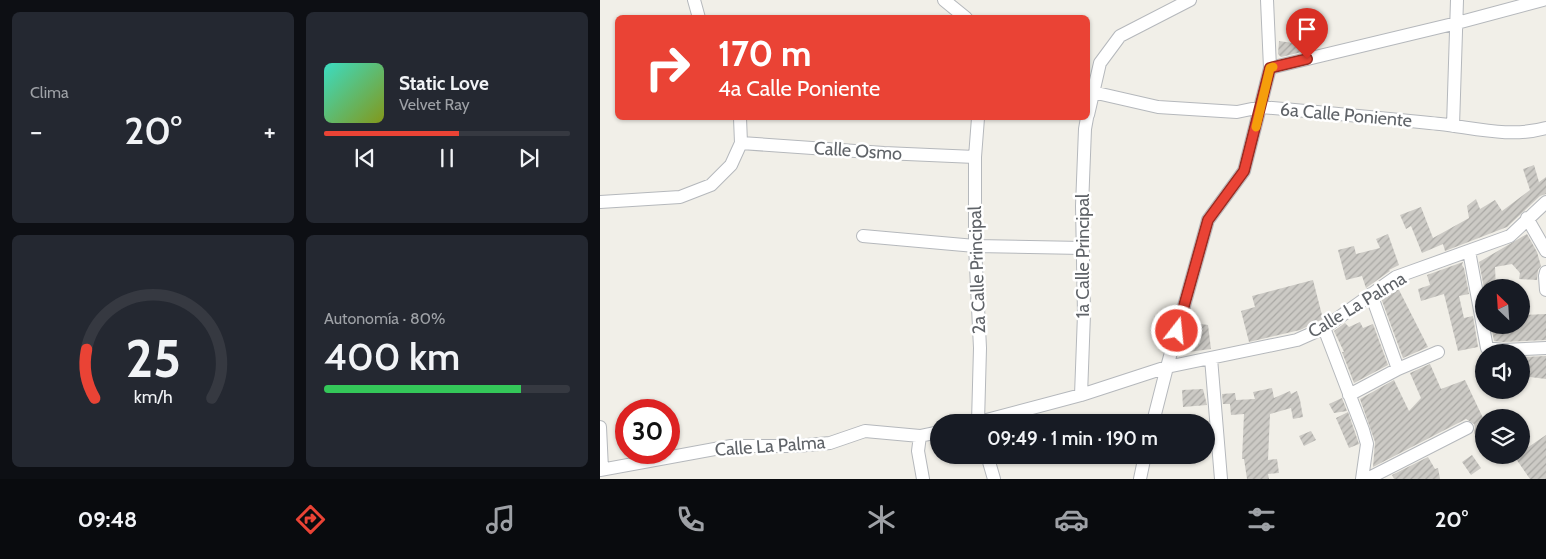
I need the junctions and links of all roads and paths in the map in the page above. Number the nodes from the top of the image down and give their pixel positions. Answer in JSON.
{"nodes":[{"id":1,"x":694,"y":0,"type":"edge"},
{"id":2,"x":944,"y":0,"type":"edge"},
{"id":3,"x":1190,"y":0,"type":"edge"},
{"id":4,"x":1267,"y":0,"type":"edge"},
{"id":5,"x":1457,"y":0,"type":"edge"},
{"id":6,"x":1543,"y":0,"type":"edge"},
{"id":7,"x":698,"y":15,"type":"edge"},
{"id":8,"x":962,"y":15,"type":"edge"},
{"id":9,"x":1457,"y":23,"type":"junction"},
{"id":10,"x":1270,"y":68,"type":"junction"},
{"id":11,"x":1090,"y":92,"type":"edge"},
{"id":12,"x":1261,"y":108,"type":"junction"},
{"id":13,"x":740,"y":120,"type":"edge"},
{"id":14,"x":978,"y":120,"type":"edge"},
{"id":15,"x":1086,"y":120,"type":"edge"},
{"id":16,"x":1453,"y":126,"type":"junction"},
{"id":17,"x":1546,"y":128,"type":"edge"},
{"id":18,"x":741,"y":143,"type":"junction"},
{"id":19,"x":975,"y":157,"type":"junction"},
{"id":20,"x":600,"y":202,"type":"edge"},
{"id":21,"x":1546,"y":202,"type":"edge"},
{"id":22,"x":1527,"y":218,"type":"junction"},
{"id":23,"x":863,"y":236,"type":"dead end"},
{"id":24,"x":975,"y":246,"type":"junction"},
{"id":25,"x":1083,"y":248,"type":"junction"},
{"id":26,"x":1470,"y":251,"type":"junction"},
{"id":27,"x":1546,"y":251,"type":"edge"},
{"id":28,"x":1546,"y":272,"type":"edge"},
{"id":29,"x":1546,"y":290,"type":"edge"},
{"id":30,"x":1371,"y":294,"type":"junction"},
{"id":31,"x":1324,"y":328,"type":"junction"},
{"id":32,"x":1546,"y":348,"type":"edge"},
{"id":33,"x":1438,"y":352,"type":"dead end"},
{"id":34,"x":1211,"y":358,"type":"junction"},
{"id":35,"x":1167,"y":367,"type":"junction"},
{"id":36,"x":1398,"y":369,"type":"junction"},
{"id":37,"x":1081,"y":395,"type":"junction"},
{"id":38,"x":1349,"y":395,"type":"junction"},
{"id":39,"x":978,"y":414,"type":"edge"},
{"id":40,"x":1009,"y":414,"type":"edge"},
{"id":41,"x":1155,"y":414,"type":"edge"},
{"id":42,"x":600,"y":427,"type":"edge"},
{"id":43,"x":1467,"y":428,"type":"dead end"},
{"id":44,"x":930,"y":434,"type":"edge"},
{"id":45,"x":920,"y":436,"type":"junction"},
{"id":46,"x":990,"y":464,"type":"edge"},
{"id":47,"x":1143,"y":464,"type":"edge"},
{"id":48,"x":601,"y":469,"type":"edge"},
{"id":49,"x":616,"y":473,"type":"edge"},
{"id":50,"x":923,"y":479,"type":"edge"},
{"id":51,"x":994,"y":479,"type":"edge"},
{"id":52,"x":1140,"y":479,"type":"edge"},
{"id":53,"x":1221,"y":479,"type":"edge"},
{"id":54,"x":1362,"y":479,"type":"edge"},
{"id":55,"x":1367,"y":479,"type":"edge"}],
"edges":[{"from":1,"to":7,"type":"street"},
{"from":2,"to":8,"type":"street"},
{"from":3,"to":11,"type":"street","name":"1a Calle Principal"},
{"from":4,"to":10,"type":"street"},
{"from":5,"to":9,"type":"street"},
{"from":6,"to":9,"type":"street"},
{"from":9,"to":10,"type":"street"},
{"from":9,"to":16,"type":"street"},
{"from":10,"to":12,"type":"street"},
{"from":11,"to":12,"type":"street","name":"6a Calle Poniente"},
{"from":12,"to":16,"type":"street","name":"6a Calle Poniente"},
{"from":12,"to":35,"type":"street"},
{"from":13,"to":18,"type":"street"},
{"from":14,"to":19,"type":"street","name":"2a Calle Principal"},
{"from":15,"to":25,"type":"street","name":"1a Calle Principal"},
{"from":16,"to":17,"type":"street","name":"6a Calle Poniente"},
{"from":18,"to":19,"type":"street","name":"Calle Osmo"},
{"from":18,"to":20,"type":"street"},
{"from":19,"to":24,"type":"street","name":"2a Calle Principal"},
{"from":21,"to":22,"type":"street","name":"Calle La Palma"},
{"from":22,"to":26,"type":"street","name":"Calle La Palma"},
{"from":22,"to":27,"type":"street"},
{"from":23,"to":24,"type":"street"},
{"from":24,"to":25,"type":"street"},
{"from":24,"to":39,"type":"street","name":"2a Calle Principal"},
{"from":25,"to":37,"type":"street","name":"1a Calle Principal"},
{"from":26,"to":30,"type":"street","name":"Calle La Palma"},
{"from":26,"to":32,"type":"street"},
{"from":28,"to":29,"type":"street"},
{"from":30,"to":31,"type":"street","name":"Calle La Palma"},
{"from":30,"to":36,"type":"street"},
{"from":31,"to":34,"type":"street","name":"Calle La Palma"},
{"from":31,"to":38,"type":"street"},
{"from":33,"to":36,"type":"street"},
{"from":34,"to":35,"type":"street","name":"Calle La Palma"},
{"from":34,"to":53,"type":"street"},
{"from":35,"to":37,"type":"street","name":"Calle La Palma"},
{"from":35,"to":41,"type":"street"},
{"from":36,"to":38,"type":"street"},
{"from":37,"to":40,"type":"street","name":"Calle La Palma"},
{"from":38,"to":54,"type":"street"},
{"from":42,"to":48,"type":"street"},
{"from":43,"to":55,"type":"street"},
{"from":44,"to":45,"type":"street","name":"Calle La Palma"},
{"from":45,"to":49,"type":"street","name":"Calle La Palma"},
{"from":45,"to":50,"type":"street"},
{"from":46,"to":51,"type":"street"},
{"from":47,"to":52,"type":"street"},
{"from":48,"to":49,"type":"street","name":"Calle La Palma"}]}
